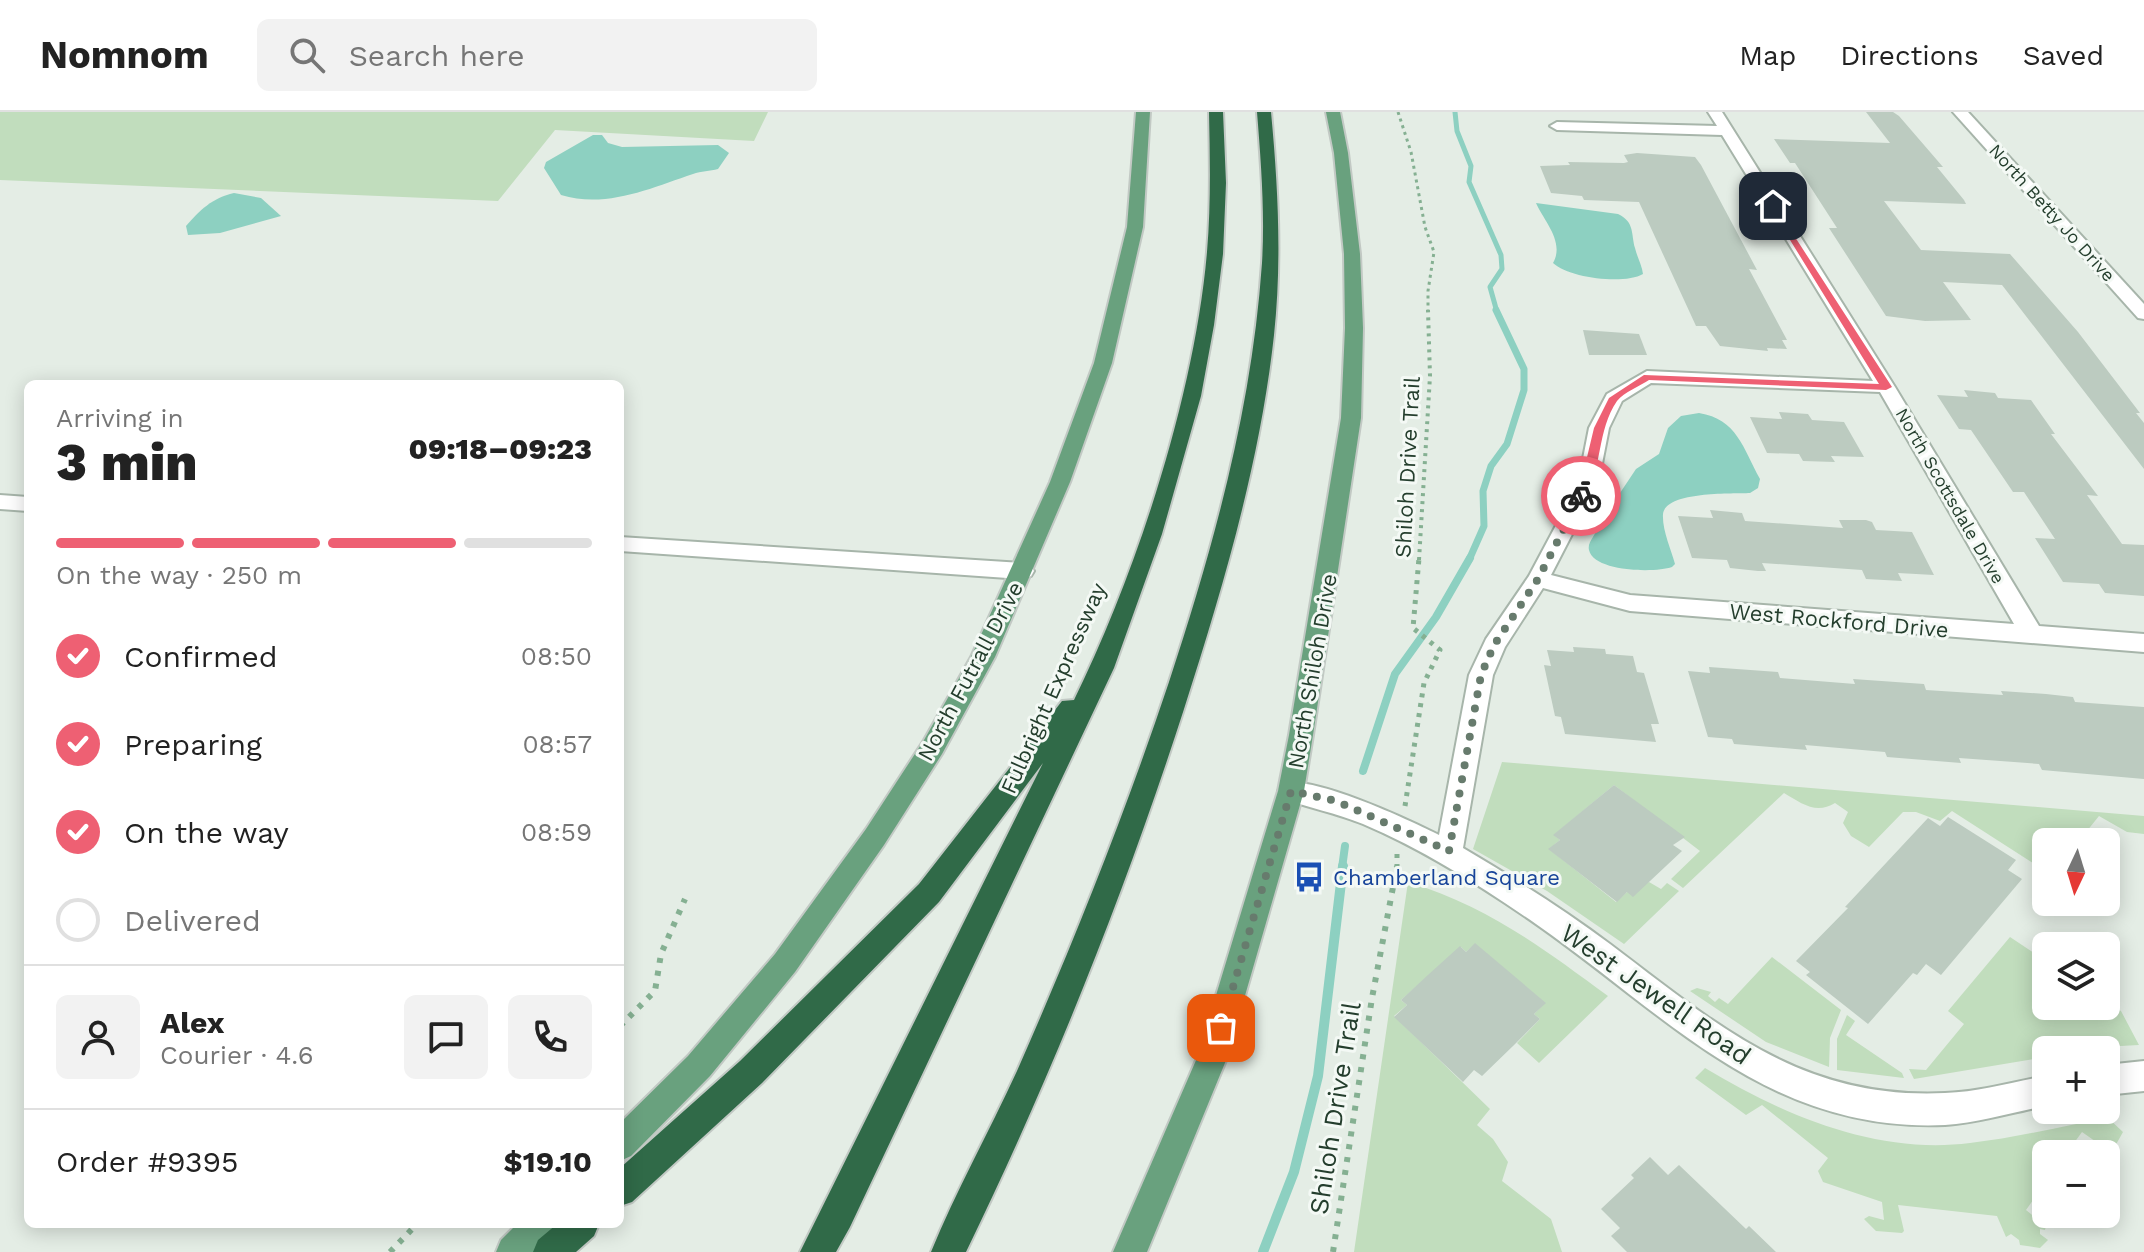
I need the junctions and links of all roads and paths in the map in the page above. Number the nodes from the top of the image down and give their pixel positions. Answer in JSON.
{"nodes":[{"id":1,"x":1143,"y":112,"type":"edge"},
{"id":2,"x":1216,"y":112,"type":"edge"},
{"id":3,"x":1264,"y":112,"type":"edge"},
{"id":4,"x":1333,"y":112,"type":"edge"},
{"id":5,"x":1398,"y":112,"type":"edge"},
{"id":6,"x":1715,"y":112,"type":"edge"},
{"id":7,"x":1960,"y":112,"type":"edge"},
{"id":8,"x":1557,"y":126,"type":"dead end"},
{"id":9,"x":1726,"y":131,"type":"junction"},
{"id":10,"x":2144,"y":314,"type":"edge"},
{"id":11,"x":1886,"y":387,"type":"junction"},
{"id":12,"x":0,"y":502,"type":"edge"},
{"id":13,"x":24,"y":504,"type":"edge"},
{"id":14,"x":624,"y":544,"type":"edge"},
{"id":15,"x":1023,"y":571,"type":"junction"},
{"id":16,"x":1538,"y":579,"type":"junction"},
{"id":17,"x":2032,"y":635,"type":"junction"},
{"id":18,"x":2144,"y":643,"type":"edge"},
{"id":19,"x":1102,"y":668,"type":"junction"},
{"id":20,"x":1291,"y":791,"type":"junction"},
{"id":21,"x":1404,"y":809,"type":"dead end"},
{"id":22,"x":1449,"y":851,"type":"junction"},
{"id":23,"x":1397,"y":875,"type":"dead end"},
{"id":24,"x":685,"y":899,"type":"dead end"},
{"id":25,"x":624,"y":1022,"type":"edge"},
{"id":26,"x":2144,"y":1076,"type":"edge"},
{"id":27,"x":2120,"y":1079,"type":"edge"},
{"id":28,"x":2032,"y":1093,"type":"edge"},
{"id":29,"x":624,"y":1141,"type":"edge"},
{"id":30,"x":624,"y":1186,"type":"edge"},
{"id":31,"x":970,"y":1207,"type":"junction"},
{"id":32,"x":413,"y":1228,"type":"edge"},
{"id":33,"x":537,"y":1228,"type":"edge"},
{"id":34,"x":577,"y":1228,"type":"edge"},
{"id":35,"x":390,"y":1252,"type":"edge"},
{"id":36,"x":513,"y":1252,"type":"edge"},
{"id":37,"x":550,"y":1252,"type":"edge"},
{"id":38,"x":817,"y":1252,"type":"edge"},
{"id":39,"x":948,"y":1252,"type":"edge"},
{"id":40,"x":958,"y":1252,"type":"edge"},
{"id":41,"x":1130,"y":1252,"type":"edge"},
{"id":42,"x":1333,"y":1252,"type":"edge"}],
"edges":[{"from":1,"to":15,"type":"main road","name":"North Futrall Drive"},
{"from":2,"to":19,"type":"highway","name":"Fulbright Expressway"},
{"from":3,"to":31,"type":"highway"},
{"from":4,"to":20,"type":"main road","name":"North Shiloh Drive"},
{"from":5,"to":21,"type":"path","name":"Shiloh Drive Trail"},
{"from":6,"to":9,"type":"street","name":"North Scottsdale Drive"},
{"from":7,"to":10,"type":"street","name":"North Betty Jo Drive"},
{"from":8,"to":9,"type":"street"},
{"from":9,"to":11,"type":"street","name":"North Scottsdale Drive"},
{"from":11,"to":16,"type":"street"},
{"from":11,"to":17,"type":"street","name":"North Scottsdale Drive"},
{"from":12,"to":13,"type":"street"},
{"from":14,"to":15,"type":"street"},
{"from":15,"to":29,"type":"main road","name":"North Futrall Drive"},
{"from":16,"to":17,"type":"street","name":"West Rockford Drive"},
{"from":16,"to":22,"type":"street"},
{"from":17,"to":18,"type":"street","name":"West Rockford Drive"},
{"from":19,"to":30,"type":"highway"},
{"from":19,"to":38,"type":"highway","name":"Fulbright Expressway"},
{"from":20,"to":22,"type":"street","name":"West Jewell Road"},
{"from":20,"to":41,"type":"main road","name":"North Shiloh Drive"},
{"from":22,"to":28,"type":"street","name":"West Jewell Road"},
{"from":23,"to":42,"type":"path","name":"Shiloh Drive Trail"},
{"from":24,"to":25,"type":"path"},
{"from":26,"to":27,"type":"street"},
{"from":31,"to":39,"type":"highway"},
{"from":31,"to":40,"type":"highway"},
{"from":32,"to":35,"type":"path"},
{"from":33,"to":36,"type":"main road"},
{"from":34,"to":37,"type":"highway"}]}
